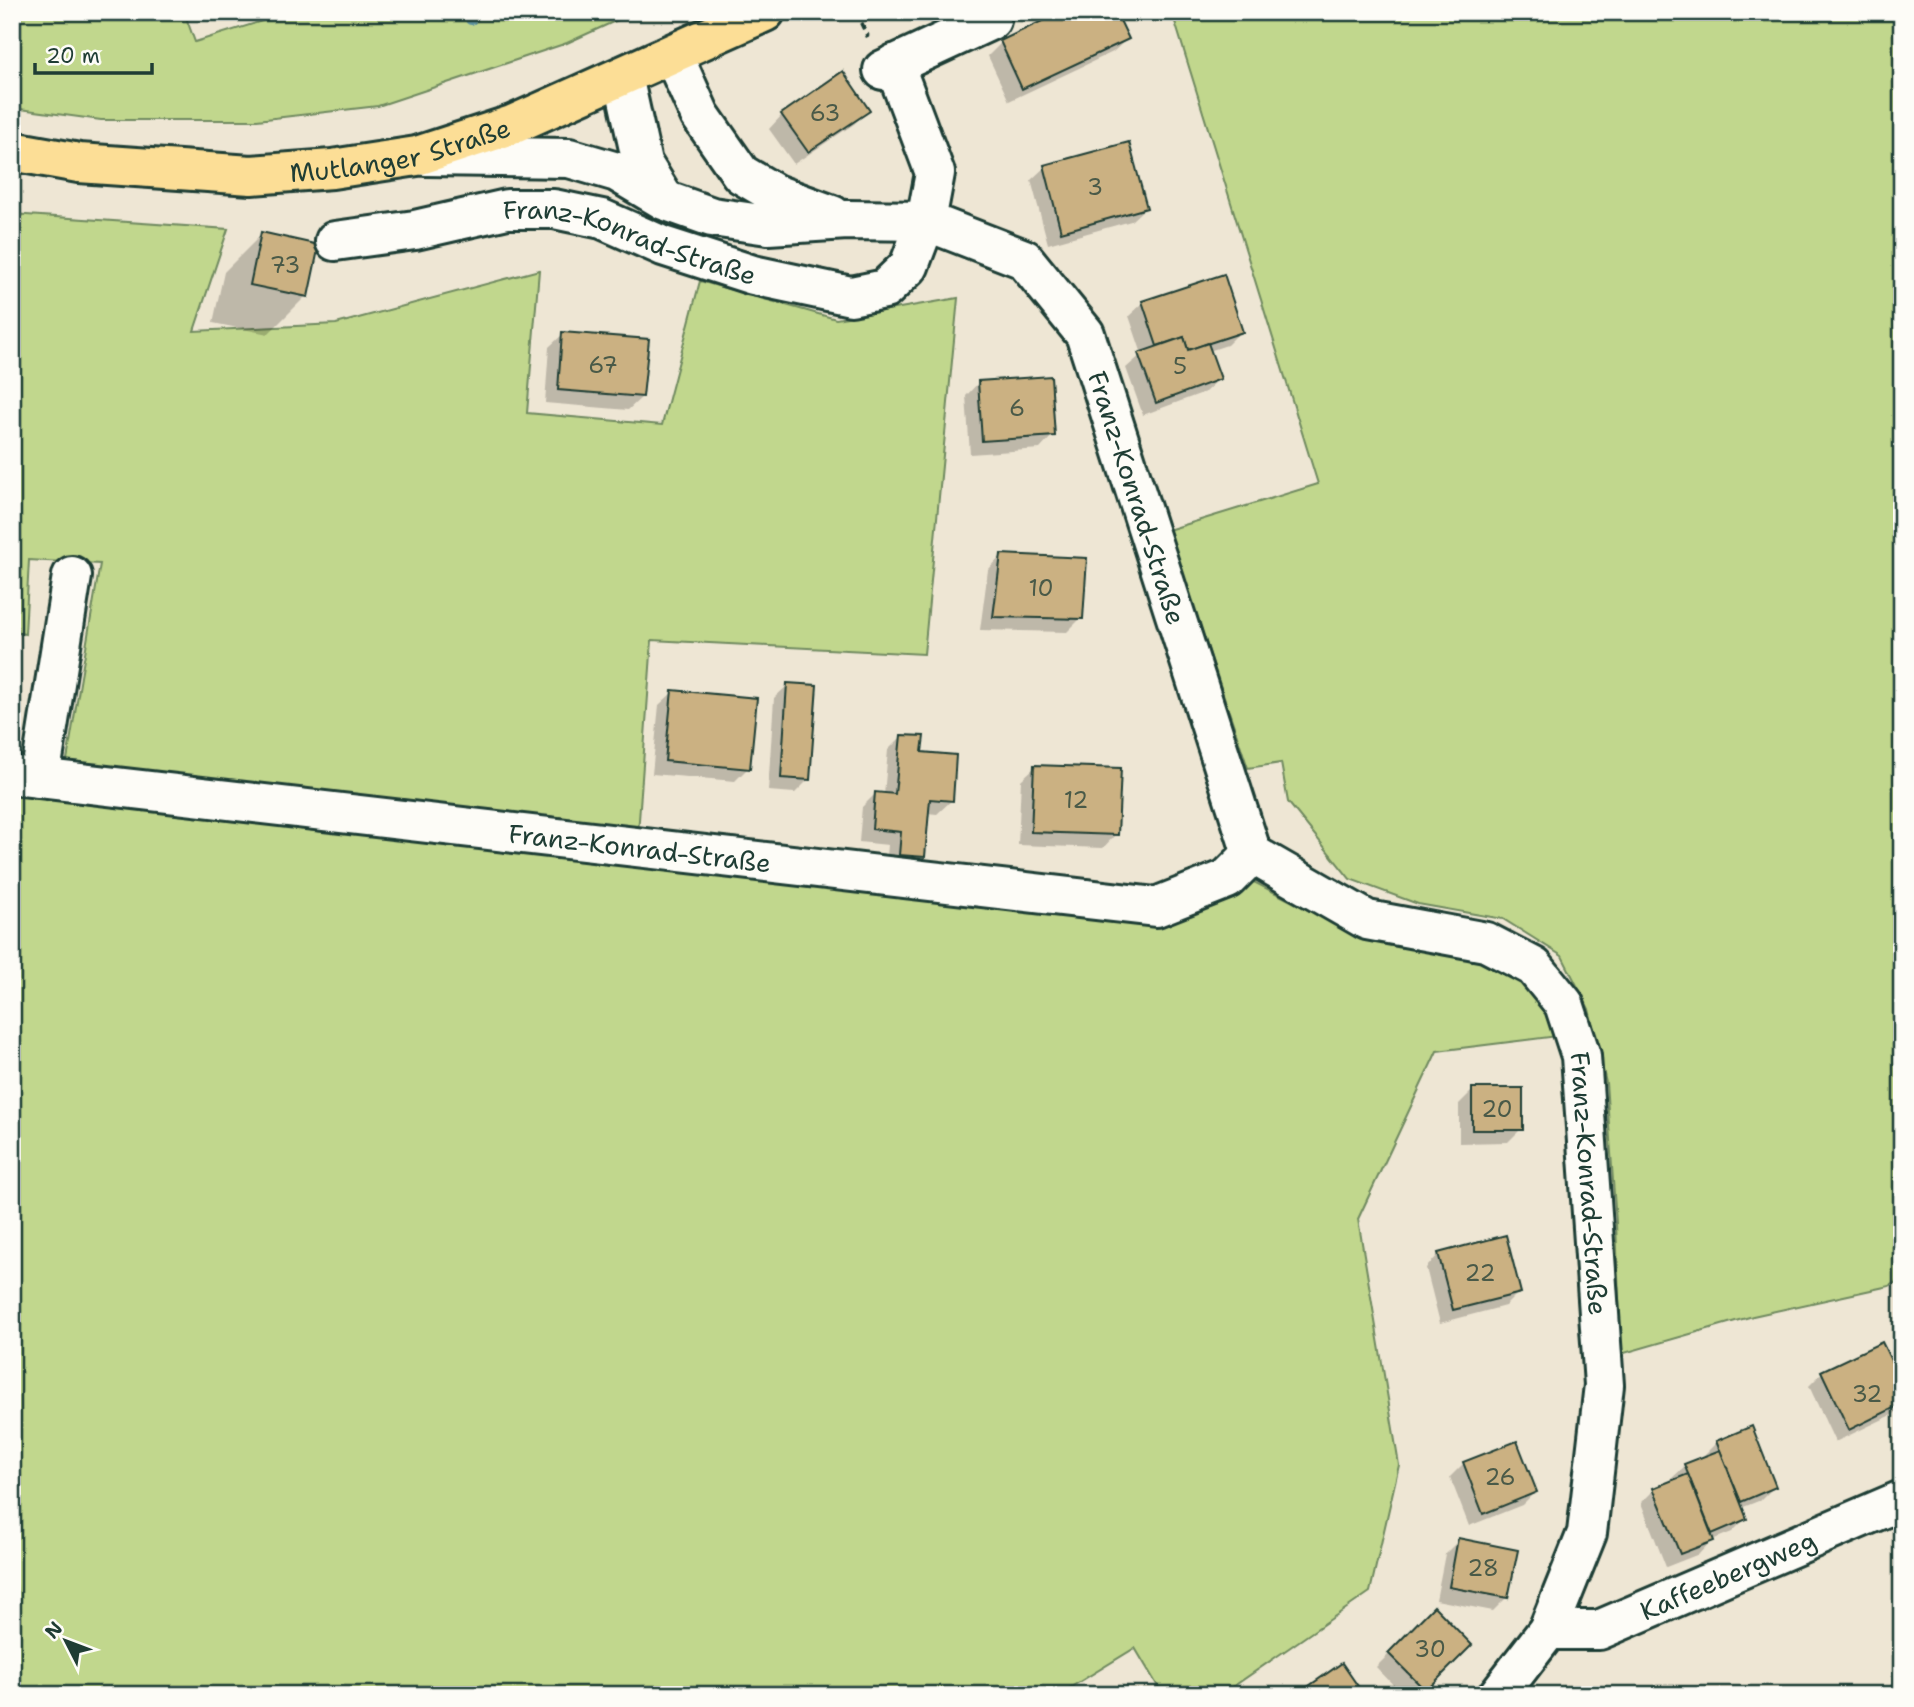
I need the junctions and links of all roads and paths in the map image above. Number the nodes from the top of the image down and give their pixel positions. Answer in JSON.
{"nodes":[{"id":1,"x":765,"y":12,"type":"edge"},
{"id":2,"x":991,"y":20,"type":"dead end"},
{"id":3,"x":673,"y":55,"type":"junction"},
{"id":4,"x":623,"y":76,"type":"junction"},
{"id":5,"x":12,"y":151,"type":"edge"},
{"id":6,"x":417,"y":156,"type":"junction"},
{"id":7,"x":664,"y":200,"type":"junction"},
{"id":8,"x":847,"y":220,"type":"junction"},
{"id":9,"x":926,"y":221,"type":"junction"},
{"id":10,"x":335,"y":242,"type":"dead end"},
{"id":11,"x":72,"y":576,"type":"dead end"},
{"id":12,"x":26,"y":776,"type":"edge"},
{"id":13,"x":1252,"y":854,"type":"junction"},
{"id":14,"x":1902,"y":1500,"type":"edge"},
{"id":15,"x":1548,"y":1630,"type":"junction"},
{"id":16,"x":1498,"y":1695,"type":"edge"}],
"edges":[{"from":1,"to":3,"type":"main road","name":"Mutlanger Straße"},
{"from":2,"to":9,"type":"street"},
{"from":3,"to":4,"type":"main road","name":"Mutlanger Straße"},
{"from":3,"to":8,"type":"street","name":"Franz-Konrad-Straße"},
{"from":4,"to":6,"type":"main road","name":"Mutlanger Straße"},
{"from":4,"to":7,"type":"street","name":"Franz-Konrad-Straße"},
{"from":5,"to":6,"type":"main road","name":"Mutlanger Straße"},
{"from":6,"to":7,"type":"street","name":"Franz-Konrad-Straße"},
{"from":7,"to":8,"type":"street","name":"Franz-Konrad-Straße"},
{"from":8,"to":9,"type":"street","name":"Franz-Konrad-Straße"},
{"from":9,"to":10,"type":"street","name":"Franz-Konrad-Straße"},
{"from":9,"to":13,"type":"street","name":"Franz-Konrad-Straße"},
{"from":11,"to":12,"type":"street"},
{"from":12,"to":13,"type":"street","name":"Franz-Konrad-Straße"},
{"from":13,"to":15,"type":"street","name":"Franz-Konrad-Straße"},
{"from":14,"to":15,"type":"street","name":"Kaffeebergweg"},
{"from":15,"to":16,"type":"street","name":"Franz-Konrad-Straße"}]}
